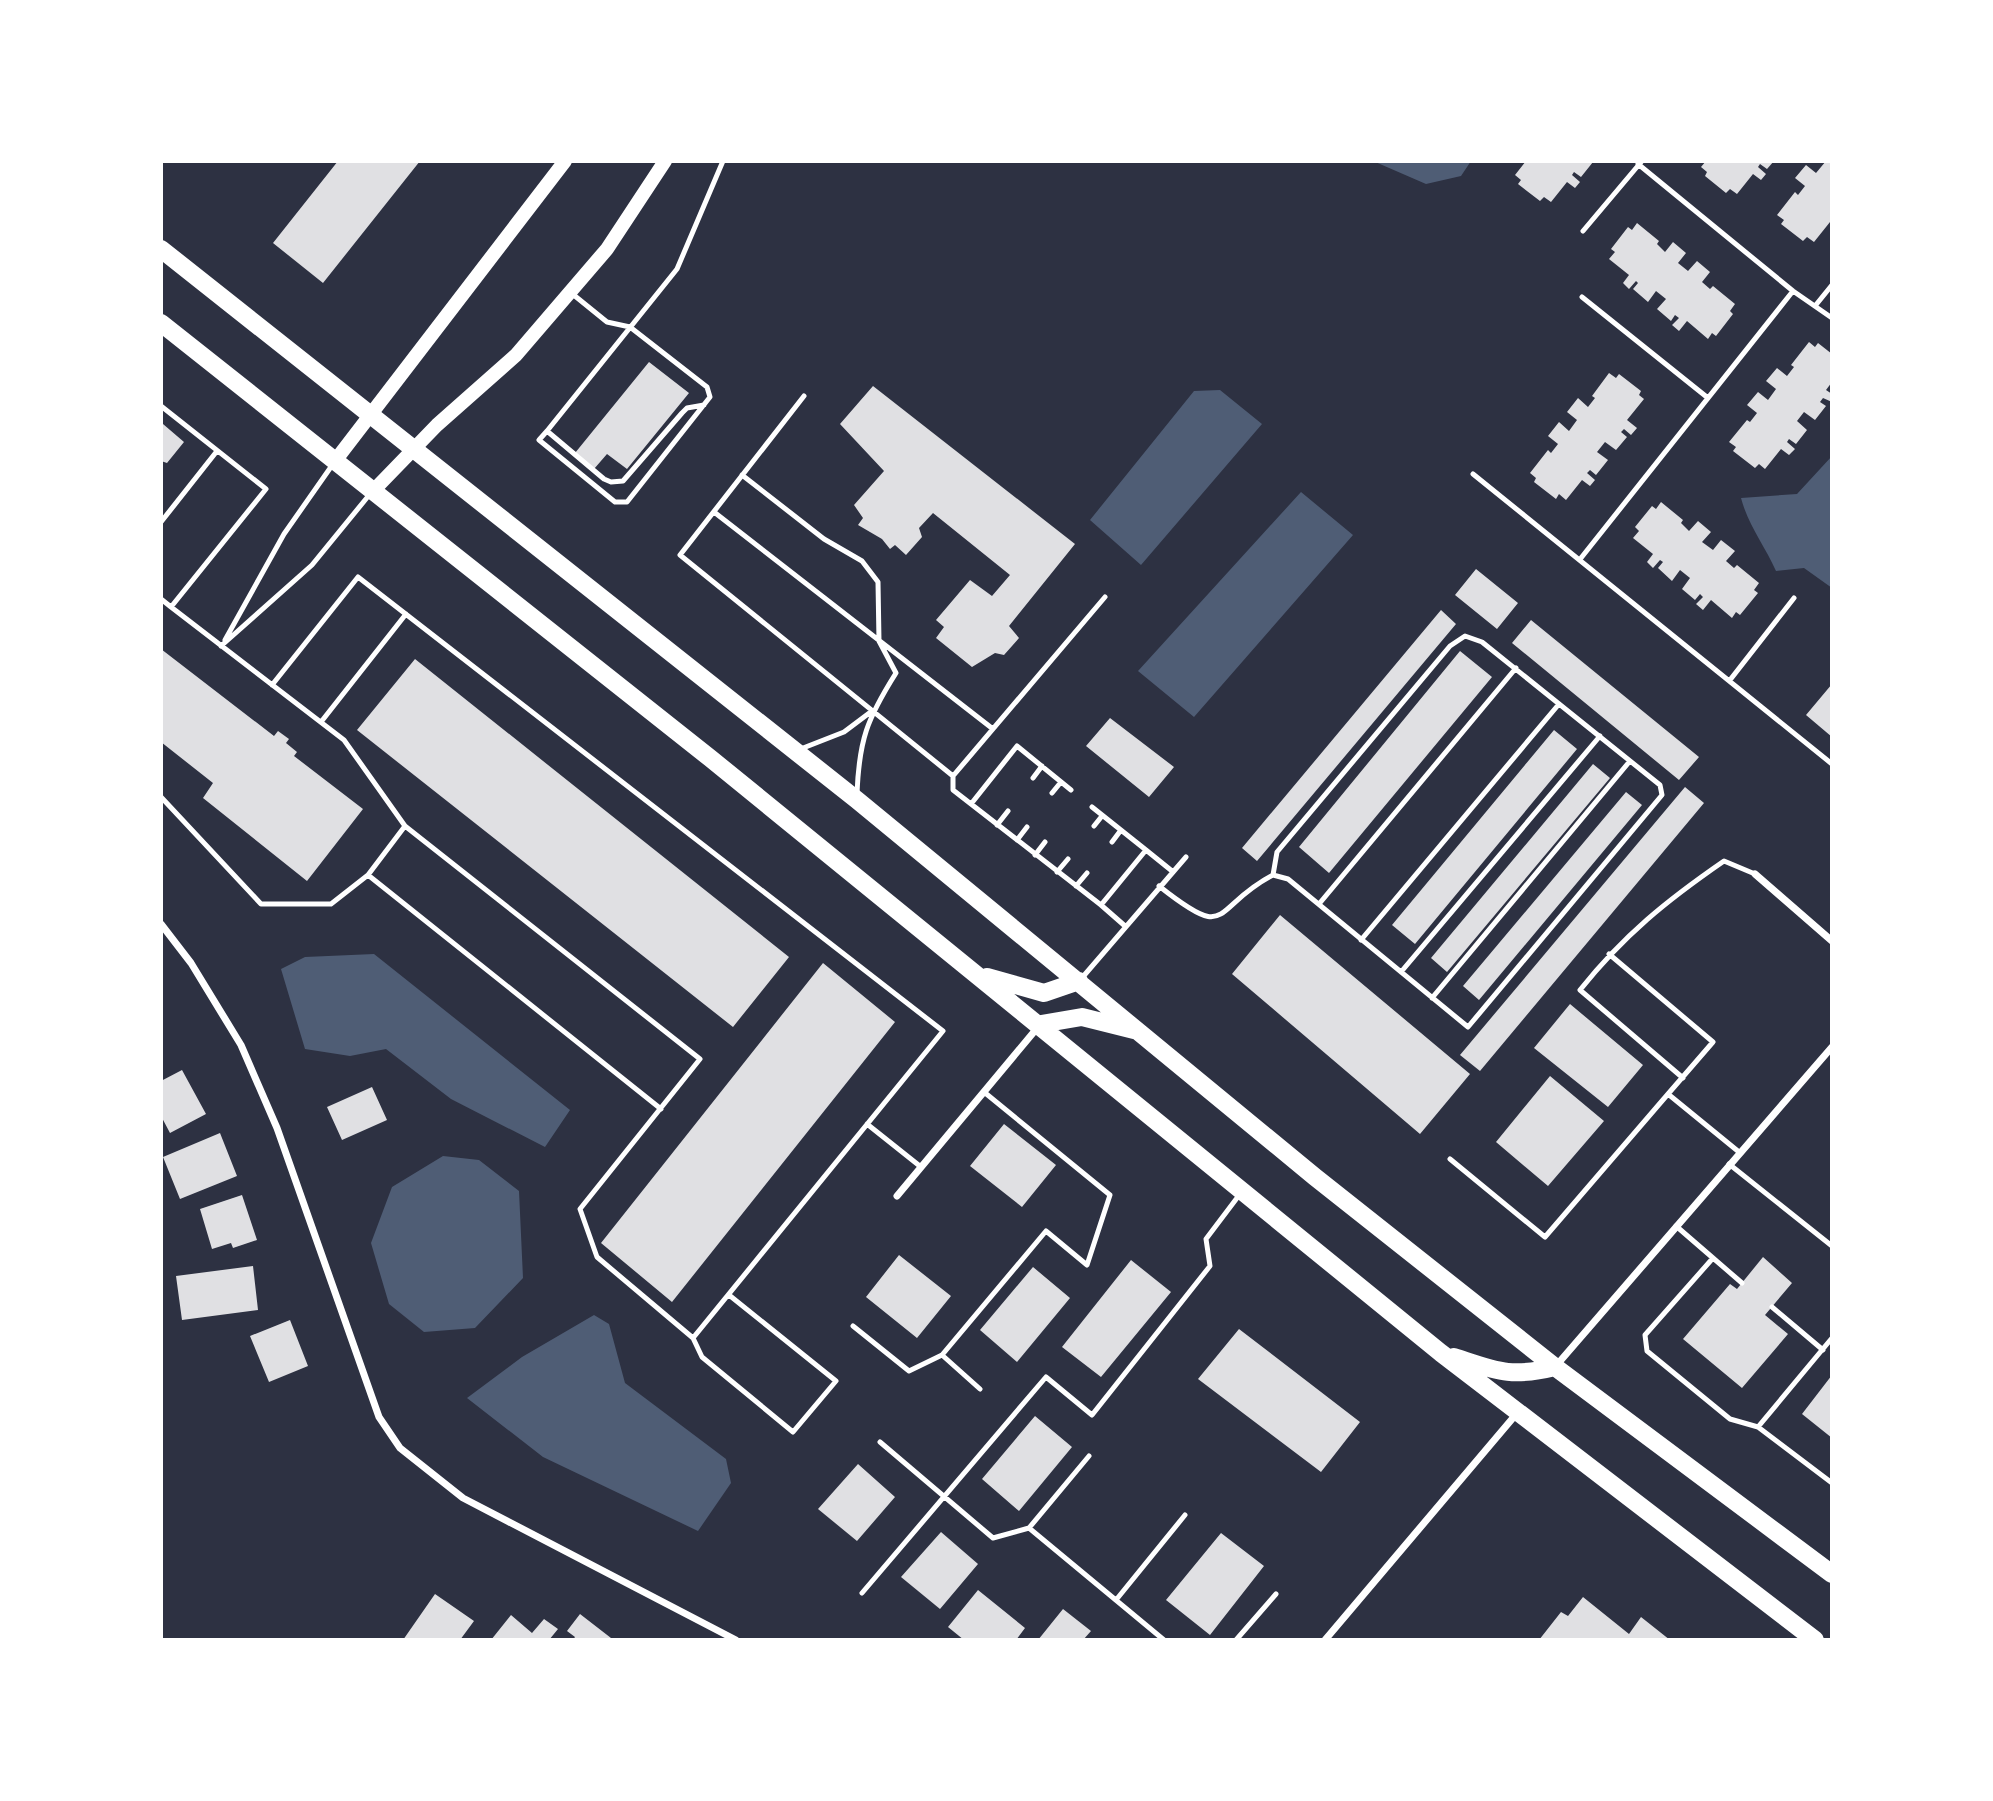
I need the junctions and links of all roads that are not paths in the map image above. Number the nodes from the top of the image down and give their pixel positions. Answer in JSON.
{"nodes":[{"id":1,"x":565,"y":161,"type":"edge"},
{"id":2,"x":665,"y":161,"type":"edge"},
{"id":3,"x":723,"y":161,"type":"edge"},
{"id":4,"x":1640,"y":163,"type":"edge"},
{"id":5,"x":1583,"y":231,"type":"dead end"},
{"id":6,"x":161,"y":250,"type":"edge"},
{"id":7,"x":1832,"y":285,"type":"edge"},
{"id":8,"x":1793,"y":290,"type":"junction"},
{"id":9,"x":570,"y":292,"type":"junction"},
{"id":10,"x":1582,"y":298,"type":"dead end"},
{"id":11,"x":1815,"y":306,"type":"junction"},
{"id":12,"x":1832,"y":318,"type":"edge"},
{"id":13,"x":161,"y":323,"type":"edge"},
{"id":14,"x":630,"y":327,"type":"junction"},
{"id":15,"x":804,"y":396,"type":"dead end"},
{"id":16,"x":1708,"y":398,"type":"junction"},
{"id":17,"x":704,"y":405,"type":"junction"},
{"id":18,"x":161,"y":406,"type":"edge"},
{"id":19,"x":370,"y":415,"type":"junction"},
{"id":20,"x":547,"y":431,"type":"junction"},
{"id":21,"x":414,"y":450,"type":"junction"},
{"id":22,"x":217,"y":451,"type":"junction"},
{"id":23,"x":335,"y":461,"type":"junction"},
{"id":24,"x":1473,"y":474,"type":"dead end"},
{"id":25,"x":742,"y":475,"type":"junction"},
{"id":26,"x":373,"y":491,"type":"junction"},
{"id":27,"x":714,"y":512,"type":"junction"},
{"id":28,"x":161,"y":523,"type":"edge"},
{"id":29,"x":1581,"y":558,"type":"junction"},
{"id":30,"x":1105,"y":597,"type":"dead end"},
{"id":31,"x":1794,"y":598,"type":"dead end"},
{"id":32,"x":161,"y":599,"type":"edge"},
{"id":33,"x":171,"y":607,"type":"junction"},
{"id":34,"x":406,"y":614,"type":"junction"},
{"id":35,"x":879,"y":641,"type":"junction"},
{"id":36,"x":221,"y":646,"type":"junction"},
{"id":37,"x":1516,"y":668,"type":"junction"},
{"id":38,"x":1730,"y":680,"type":"junction"},
{"id":39,"x":272,"y":685,"type":"junction"},
{"id":40,"x":1559,"y":704,"type":"junction"},
{"id":41,"x":872,"y":711,"type":"junction"},
{"id":42,"x":321,"y":722,"type":"junction"},
{"id":43,"x":993,"y":729,"type":"junction"},
{"id":44,"x":1600,"y":736,"type":"junction"},
{"id":45,"x":795,"y":751,"type":"junction"},
{"id":46,"x":1630,"y":761,"type":"junction"},
{"id":47,"x":1832,"y":764,"type":"edge"},
{"id":48,"x":1042,"y":766,"type":"junction"},
{"id":49,"x":953,"y":776,"type":"junction"},
{"id":50,"x":1033,"y":778,"type":"dead end"},
{"id":51,"x":1060,"y":782,"type":"junction"},
{"id":52,"x":1071,"y":790,"type":"dead end"},
{"id":53,"x":1052,"y":793,"type":"dead end"},
{"id":54,"x":161,"y":797,"type":"edge"},
{"id":55,"x":857,"y":800,"type":"junction"},
{"id":56,"x":971,"y":804,"type":"junction"},
{"id":57,"x":1092,"y":807,"type":"dead end"},
{"id":58,"x":1008,"y":811,"type":"dead end"},
{"id":59,"x":1102,"y":816,"type":"junction"},
{"id":60,"x":997,"y":825,"type":"junction"},
{"id":61,"x":405,"y":826,"type":"junction"},
{"id":62,"x":1094,"y":826,"type":"dead end"},
{"id":63,"x":1027,"y":827,"type":"dead end"},
{"id":64,"x":1121,"y":830,"type":"junction"},
{"id":65,"x":1017,"y":840,"type":"junction"},
{"id":66,"x":1045,"y":842,"type":"dead end"},
{"id":67,"x":1112,"y":842,"type":"dead end"},
{"id":68,"x":1146,"y":850,"type":"junction"},
{"id":69,"x":1035,"y":855,"type":"junction"},
{"id":70,"x":1186,"y":857,"type":"dead end"},
{"id":71,"x":1068,"y":859,"type":"dead end"},
{"id":72,"x":1172,"y":871,"type":"junction"},
{"id":73,"x":1057,"y":872,"type":"junction"},
{"id":74,"x":1087,"y":873,"type":"dead end"},
{"id":75,"x":1755,"y":874,"type":"joint"},
{"id":76,"x":368,"y":875,"type":"junction"},
{"id":77,"x":1273,"y":876,"type":"junction"},
{"id":78,"x":1076,"y":886,"type":"junction"},
{"id":79,"x":1159,"y":886,"type":"junction"},
{"id":80,"x":1319,"y":904,"type":"junction"},
{"id":81,"x":1101,"y":905,"type":"junction"},
{"id":82,"x":161,"y":924,"type":"edge"},
{"id":83,"x":1125,"y":926,"type":"junction"},
{"id":84,"x":1361,"y":940,"type":"junction"},
{"id":85,"x":1832,"y":941,"type":"edge"},
{"id":86,"x":1609,"y":954,"type":"junction"},
{"id":87,"x":1401,"y":972,"type":"junction"},
{"id":88,"x":980,"y":975,"type":"junction"},
{"id":89,"x":1079,"y":981,"type":"junction"},
{"id":90,"x":1432,"y":998,"type":"junction"},
{"id":91,"x":1041,"y":1024,"type":"junction"},
{"id":92,"x":1141,"y":1032,"type":"junction"},
{"id":93,"x":1832,"y":1047,"type":"edge"},
{"id":94,"x":1683,"y":1078,"type":"junction"},
{"id":95,"x":984,"y":1092,"type":"junction"},
{"id":96,"x":1668,"y":1094,"type":"junction"},
{"id":97,"x":661,"y":1109,"type":"junction"},
{"id":98,"x":867,"y":1124,"type":"junction"},
{"id":99,"x":1739,"y":1153,"type":"junction"},
{"id":100,"x":1450,"y":1159,"type":"dead end"},
{"id":101,"x":1729,"y":1164,"type":"junction"},
{"id":102,"x":921,"y":1167,"type":"junction"},
{"id":103,"x":1241,"y":1192,"type":"junction"},
{"id":104,"x":897,"y":1196,"type":"dead end"},
{"id":105,"x":1676,"y":1226,"type":"junction"},
{"id":106,"x":1832,"y":1246,"type":"edge"},
{"id":107,"x":1713,"y":1258,"type":"junction"},
{"id":108,"x":1742,"y":1283,"type":"dead end"},
{"id":109,"x":729,"y":1295,"type":"junction"},
{"id":110,"x":1772,"y":1307,"type":"dead end"},
{"id":111,"x":853,"y":1325,"type":"dead end"},
{"id":112,"x":694,"y":1338,"type":"junction"},
{"id":113,"x":1832,"y":1338,"type":"edge"},
{"id":114,"x":1823,"y":1350,"type":"junction"},
{"id":115,"x":1441,"y":1353,"type":"junction"},
{"id":116,"x":942,"y":1354,"type":"junction"},
{"id":117,"x":1555,"y":1367,"type":"junction"},
{"id":118,"x":980,"y":1389,"type":"dead end"},
{"id":119,"x":1518,"y":1412,"type":"junction"},
{"id":120,"x":1758,"y":1427,"type":"junction"},
{"id":121,"x":880,"y":1442,"type":"dead end"},
{"id":122,"x":1089,"y":1455,"type":"dead end"},
{"id":123,"x":1832,"y":1483,"type":"edge"},
{"id":124,"x":944,"y":1496,"type":"junction"},
{"id":125,"x":1185,"y":1515,"type":"dead end"},
{"id":126,"x":1030,"y":1528,"type":"junction"},
{"id":127,"x":1832,"y":1574,"type":"edge"},
{"id":128,"x":862,"y":1593,"type":"dead end"},
{"id":129,"x":1276,"y":1594,"type":"dead end"},
{"id":130,"x":1116,"y":1600,"type":"junction"},
{"id":131,"x":736,"y":1640,"type":"edge"},
{"id":132,"x":1164,"y":1640,"type":"edge"},
{"id":133,"x":1237,"y":1640,"type":"edge"},
{"id":134,"x":1325,"y":1640,"type":"edge"},
{"id":135,"x":1815,"y":1640,"type":"edge"}],
"edges":[{"from":1,"to":19,"type":"main road"},
{"from":2,"to":9,"type":"main road"},
{"from":3,"to":14,"type":"lane"},
{"from":4,"to":5,"type":"lane"},
{"from":4,"to":8,"type":"lane"},
{"from":6,"to":19,"type":"main road"},
{"from":7,"to":11,"type":"lane"},
{"from":8,"to":11,"type":"lane"},
{"from":8,"to":16,"type":"lane"},
{"from":9,"to":14,"type":"lane"},
{"from":9,"to":21,"type":"main road"},
{"from":10,"to":16,"type":"lane"},
{"from":11,"to":12,"type":"lane"},
{"from":13,"to":23,"type":"main road"},
{"from":14,"to":17,"type":"lane"},
{"from":14,"to":20,"type":"lane"},
{"from":15,"to":25,"type":"lane"},
{"from":16,"to":29,"type":"lane"},
{"from":17,"to":20,"type":"lane"},
{"from":17,"to":20,"type":"lane"},
{"from":18,"to":22,"type":"lane"},
{"from":19,"to":21,"type":"main road"},
{"from":19,"to":23,"type":"main road"},
{"from":21,"to":26,"type":"main road"},
{"from":21,"to":45,"type":"main road"},
{"from":22,"to":28,"type":"lane"},
{"from":22,"to":33,"type":"lane"},
{"from":23,"to":26,"type":"main road"},
{"from":23,"to":36,"type":"lane"},
{"from":24,"to":29,"type":"lane"},
{"from":25,"to":27,"type":"lane"},
{"from":25,"to":35,"type":"lane"},
{"from":26,"to":36,"type":"lane"},
{"from":26,"to":88,"type":"main road"},
{"from":27,"to":35,"type":"lane"},
{"from":27,"to":41,"type":"lane"},
{"from":29,"to":38,"type":"lane"},
{"from":30,"to":43,"type":"lane"},
{"from":31,"to":38,"type":"lane"},
{"from":32,"to":33,"type":"lane"},
{"from":33,"to":36,"type":"lane"},
{"from":34,"to":39,"type":"lane"},
{"from":34,"to":42,"type":"lane"},
{"from":34,"to":98,"type":"lane"},
{"from":35,"to":41,"type":"lane"},
{"from":35,"to":43,"type":"lane"},
{"from":36,"to":39,"type":"lane"},
{"from":37,"to":40,"type":"lane"},
{"from":37,"to":77,"type":"lane"},
{"from":37,"to":80,"type":"lane"},
{"from":38,"to":47,"type":"lane"},
{"from":39,"to":42,"type":"lane"},
{"from":40,"to":44,"type":"lane"},
{"from":40,"to":84,"type":"lane"},
{"from":41,"to":45,"type":"lane"},
{"from":41,"to":49,"type":"lane"},
{"from":41,"to":55,"type":"lane"},
{"from":42,"to":61,"type":"lane"},
{"from":43,"to":49,"type":"lane"},
{"from":44,"to":46,"type":"lane"},
{"from":44,"to":87,"type":"lane"},
{"from":45,"to":55,"type":"main road"},
{"from":46,"to":90,"type":"lane"},
{"from":46,"to":90,"type":"lane"},
{"from":48,"to":50,"type":"lane"},
{"from":48,"to":51,"type":"lane"},
{"from":48,"to":56,"type":"lane"},
{"from":49,"to":56,"type":"lane"},
{"from":51,"to":52,"type":"lane"},
{"from":51,"to":53,"type":"lane"},
{"from":54,"to":76,"type":"lane"},
{"from":55,"to":89,"type":"main road"},
{"from":56,"to":60,"type":"lane"},
{"from":57,"to":59,"type":"lane"},
{"from":58,"to":60,"type":"lane"},
{"from":59,"to":62,"type":"lane"},
{"from":59,"to":64,"type":"lane"},
{"from":60,"to":65,"type":"lane"},
{"from":61,"to":76,"type":"lane"},
{"from":61,"to":97,"type":"lane"},
{"from":63,"to":65,"type":"lane"},
{"from":64,"to":67,"type":"lane"},
{"from":64,"to":68,"type":"lane"},
{"from":65,"to":69,"type":"lane"},
{"from":66,"to":69,"type":"lane"},
{"from":68,"to":72,"type":"lane"},
{"from":68,"to":81,"type":"lane"},
{"from":69,"to":73,"type":"lane"},
{"from":70,"to":72,"type":"lane"},
{"from":71,"to":73,"type":"lane"},
{"from":72,"to":79,"type":"lane"},
{"from":73,"to":78,"type":"lane"},
{"from":74,"to":78,"type":"lane"},
{"from":75,"to":85,"type":"street"},
{"from":75,"to":86,"type":"lane"},
{"from":76,"to":97,"type":"lane"},
{"from":77,"to":79,"type":"lane"},
{"from":77,"to":80,"type":"lane"},
{"from":78,"to":81,"type":"lane"},
{"from":79,"to":83,"type":"lane"},
{"from":80,"to":84,"type":"lane"},
{"from":81,"to":83,"type":"lane"},
{"from":82,"to":131,"type":"street"},
{"from":83,"to":89,"type":"lane"},
{"from":84,"to":87,"type":"lane"},
{"from":86,"to":94,"type":"lane"},
{"from":86,"to":94,"type":"lane"},
{"from":87,"to":90,"type":"lane"},
{"from":88,"to":89,"type":"main road"},
{"from":88,"to":91,"type":"main road"},
{"from":89,"to":92,"type":"main road"},
{"from":91,"to":92,"type":"main road"},
{"from":91,"to":95,"type":"street"},
{"from":91,"to":103,"type":"main road"},
{"from":92,"to":117,"type":"main road"},
{"from":93,"to":99,"type":"street"},
{"from":94,"to":96,"type":"lane"},
{"from":95,"to":102,"type":"street"},
{"from":95,"to":116,"type":"lane"},
{"from":96,"to":99,"type":"lane"},
{"from":96,"to":100,"type":"lane"},
{"from":97,"to":112,"type":"lane"},
{"from":98,"to":102,"type":"lane"},
{"from":98,"to":109,"type":"lane"},
{"from":99,"to":101,"type":"street"},
{"from":101,"to":105,"type":"street"},
{"from":101,"to":106,"type":"lane"},
{"from":102,"to":104,"type":"street"},
{"from":103,"to":115,"type":"main road"},
{"from":103,"to":124,"type":"lane"},
{"from":105,"to":107,"type":"lane"},
{"from":105,"to":117,"type":"street"},
{"from":107,"to":108,"type":"lane"},
{"from":107,"to":120,"type":"lane"},
{"from":109,"to":112,"type":"lane"},
{"from":109,"to":112,"type":"lane"},
{"from":110,"to":114,"type":"lane"},
{"from":111,"to":116,"type":"lane"},
{"from":113,"to":114,"type":"lane"},
{"from":114,"to":120,"type":"lane"},
{"from":115,"to":117,"type":"main road"},
{"from":115,"to":119,"type":"main road"},
{"from":116,"to":118,"type":"lane"},
{"from":117,"to":127,"type":"main road"},
{"from":119,"to":134,"type":"street"},
{"from":119,"to":135,"type":"main road"},
{"from":120,"to":123,"type":"lane"},
{"from":121,"to":124,"type":"lane"},
{"from":122,"to":126,"type":"lane"},
{"from":124,"to":126,"type":"lane"},
{"from":124,"to":128,"type":"lane"},
{"from":125,"to":130,"type":"lane"},
{"from":126,"to":130,"type":"lane"},
{"from":129,"to":133,"type":"lane"},
{"from":130,"to":132,"type":"lane"}]}
